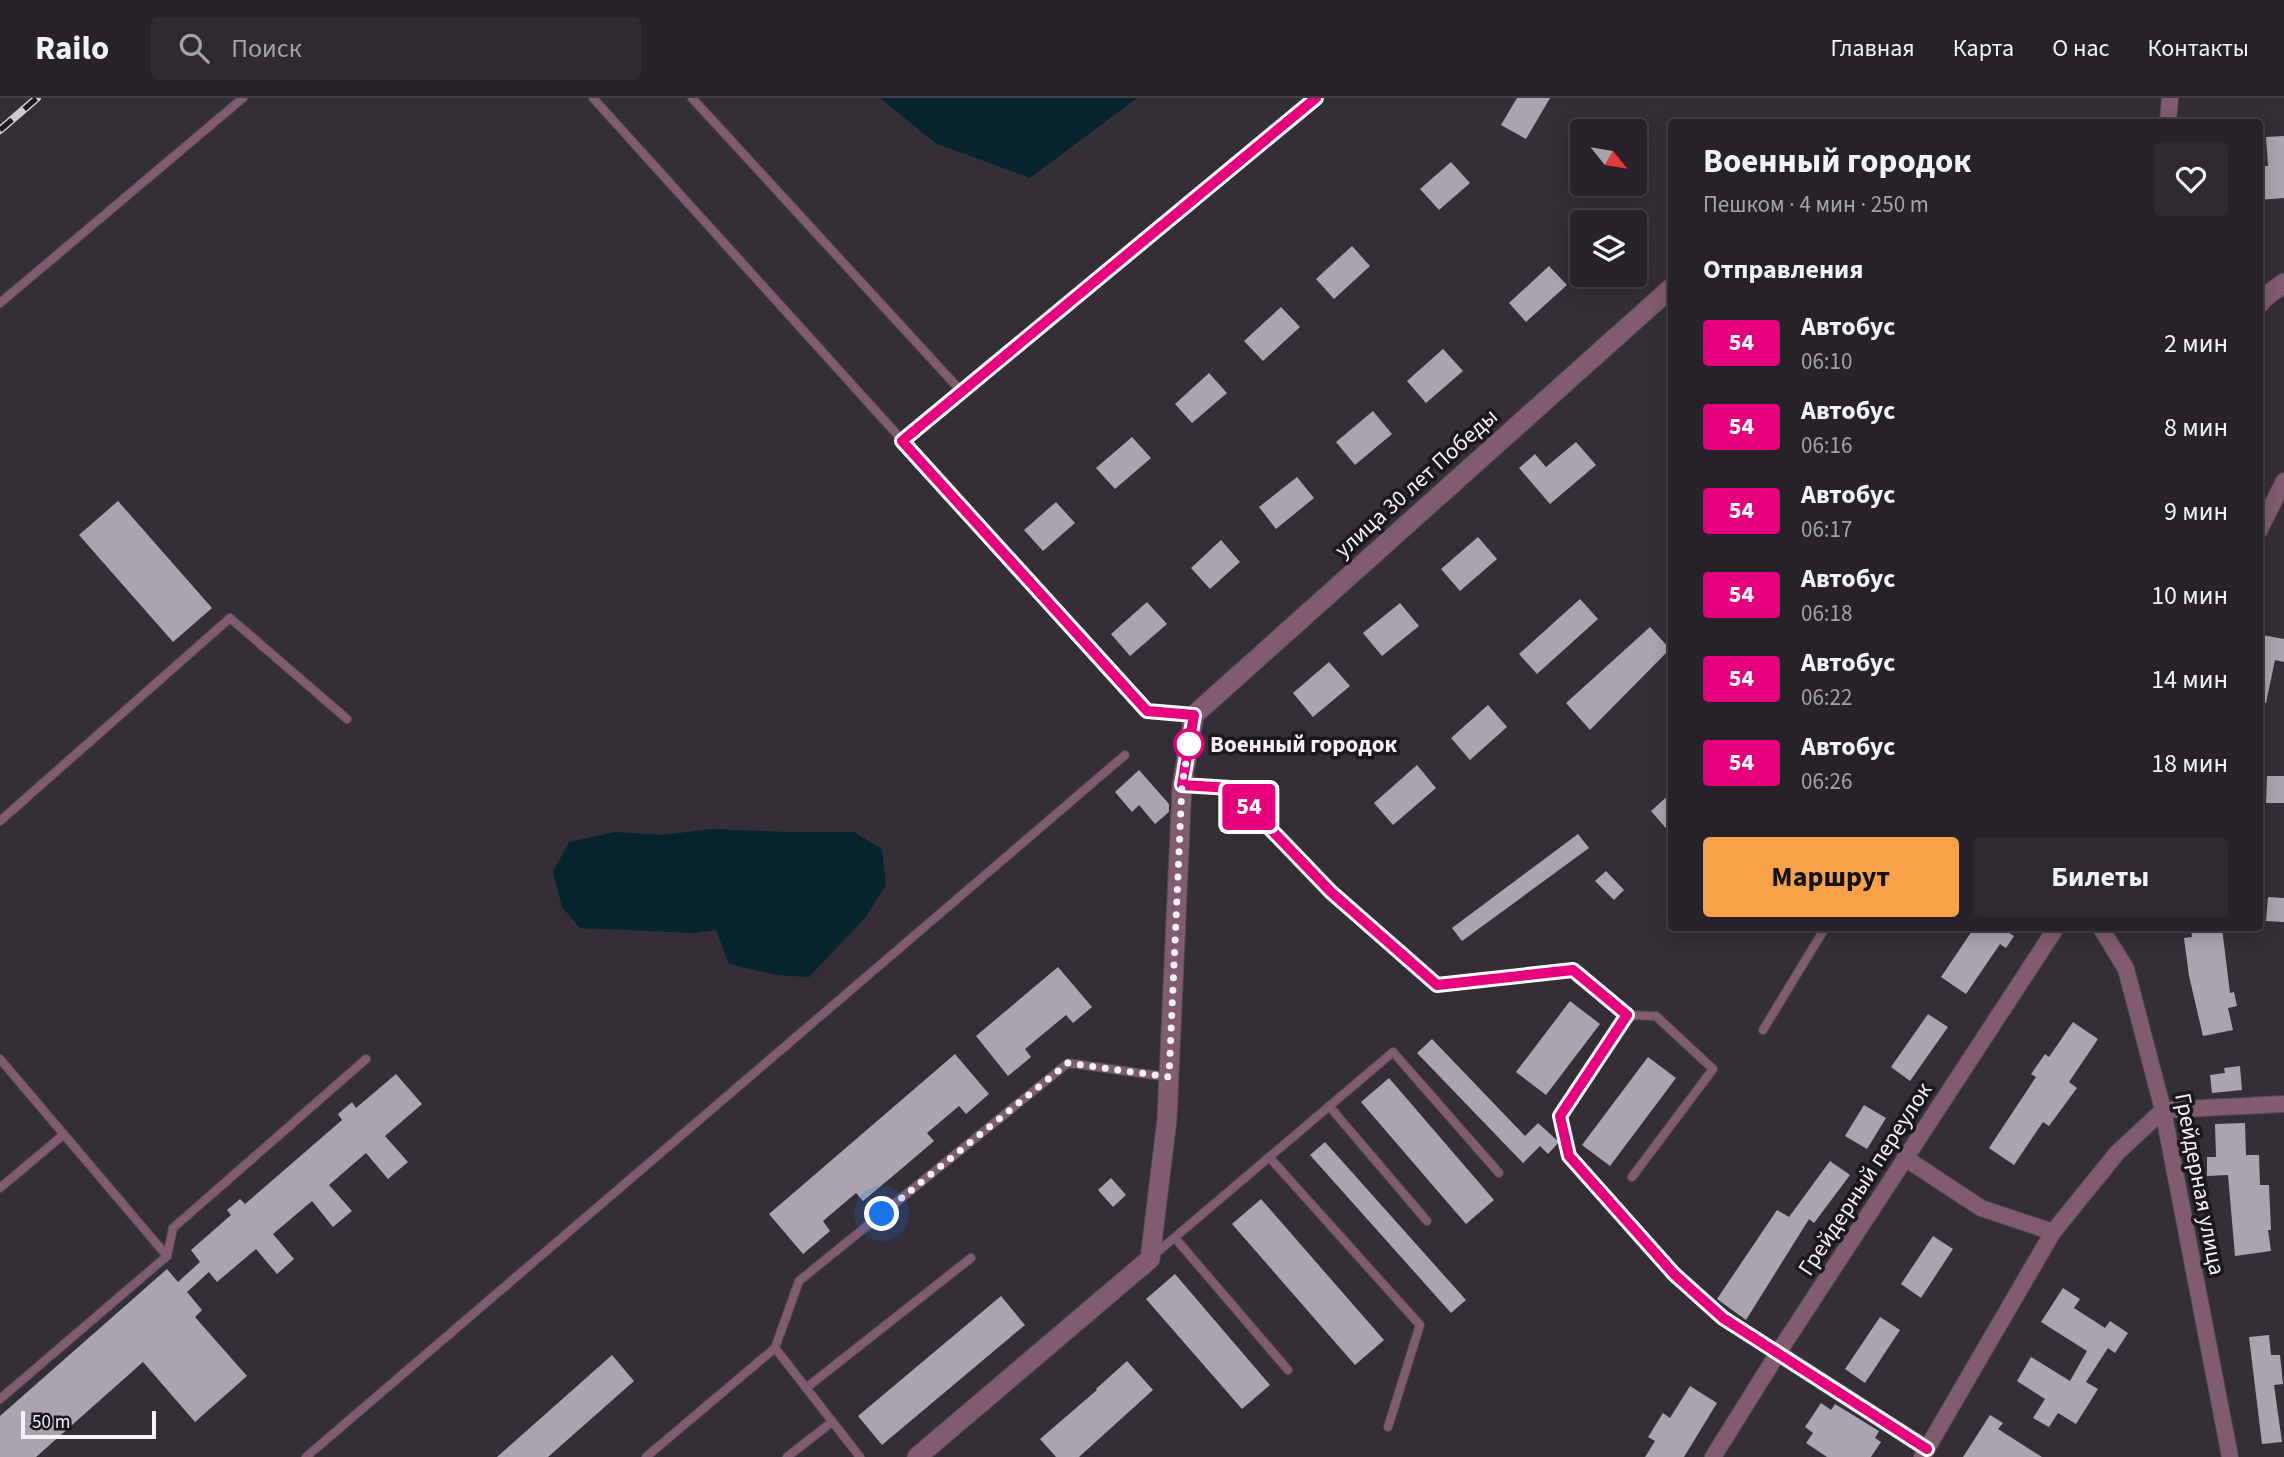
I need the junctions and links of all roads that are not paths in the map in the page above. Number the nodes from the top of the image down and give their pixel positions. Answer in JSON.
{"nodes":[{"id":1,"x":243,"y":98,"type":"edge"},
{"id":2,"x":593,"y":98,"type":"edge"},
{"id":3,"x":692,"y":98,"type":"edge"},
{"id":4,"x":1316,"y":98,"type":"edge"},
{"id":5,"x":2170,"y":98,"type":"edge"},
{"id":6,"x":2168,"y":119,"type":"edge"},
{"id":7,"x":2284,"y":283,"type":"edge"},
{"id":8,"x":1668,"y":291,"type":"edge"},
{"id":9,"x":2263,"y":299,"type":"edge"},
{"id":10,"x":0,"y":303,"type":"edge"},
{"id":11,"x":961,"y":391,"type":"junction"},
{"id":12,"x":902,"y":441,"type":"junction"},
{"id":13,"x":2284,"y":481,"type":"edge"},
{"id":14,"x":2263,"y":523,"type":"edge"},
{"id":15,"x":1194,"y":715,"type":"junction"},
{"id":16,"x":347,"y":719,"type":"dead end"},
{"id":17,"x":1125,"y":755,"type":"dead end"},
{"id":18,"x":1182,"y":785,"type":"junction"},
{"id":19,"x":0,"y":821,"type":"edge"},
{"id":20,"x":1823,"y":931,"type":"edge"},
{"id":21,"x":2054,"y":931,"type":"edge"},
{"id":22,"x":2103,"y":931,"type":"edge"},
{"id":23,"x":1627,"y":1015,"type":"junction"},
{"id":24,"x":1763,"y":1030,"type":"dead end"},
{"id":25,"x":0,"y":1059,"type":"edge"},
{"id":26,"x":366,"y":1059,"type":"dead end"},
{"id":27,"x":1169,"y":1077,"type":"junction"},
{"id":28,"x":2284,"y":1104,"type":"edge"},
{"id":29,"x":1329,"y":1106,"type":"junction"},
{"id":30,"x":2163,"y":1110,"type":"junction"},
{"id":31,"x":63,"y":1135,"type":"junction"},
{"id":32,"x":1269,"y":1157,"type":"junction"},
{"id":33,"x":1905,"y":1158,"type":"junction"},
{"id":34,"x":1499,"y":1173,"type":"dead end"},
{"id":35,"x":1632,"y":1177,"type":"dead end"},
{"id":36,"x":0,"y":1188,"type":"edge"},
{"id":37,"x":1427,"y":1221,"type":"dead end"},
{"id":38,"x":2053,"y":1232,"type":"junction"},
{"id":39,"x":1175,"y":1238,"type":"junction"},
{"id":40,"x":167,"y":1256,"type":"junction"},
{"id":41,"x":971,"y":1258,"type":"dead end"},
{"id":42,"x":1150,"y":1259,"type":"junction"},
{"id":43,"x":775,"y":1348,"type":"junction"},
{"id":44,"x":1778,"y":1353,"type":"junction"},
{"id":45,"x":1288,"y":1370,"type":"dead end"},
{"id":46,"x":806,"y":1388,"type":"junction"},
{"id":47,"x":0,"y":1399,"type":"edge"},
{"id":48,"x":832,"y":1422,"type":"junction"},
{"id":49,"x":1388,"y":1427,"type":"dead end"},
{"id":50,"x":1925,"y":1453,"type":"edge"},
{"id":51,"x":306,"y":1457,"type":"edge"},
{"id":52,"x":646,"y":1457,"type":"edge"},
{"id":53,"x":788,"y":1457,"type":"edge"},
{"id":54,"x":860,"y":1457,"type":"edge"},
{"id":55,"x":917,"y":1457,"type":"edge"},
{"id":56,"x":1713,"y":1457,"type":"edge"},
{"id":57,"x":2230,"y":1457,"type":"edge"}],
"edges":[{"from":1,"to":10,"type":"lane"},
{"from":2,"to":12,"type":"lane"},
{"from":3,"to":11,"type":"lane"},
{"from":4,"to":11,"type":"lane"},
{"from":5,"to":6,"type":"street"},
{"from":7,"to":9,"type":"street"},
{"from":8,"to":15,"type":"street","name":"улица 30 лет Победы"},
{"from":11,"to":12,"type":"lane"},
{"from":12,"to":15,"type":"lane"},
{"from":13,"to":14,"type":"street"},
{"from":15,"to":18,"type":"street"},
{"from":16,"to":19,"type":"lane"},
{"from":17,"to":51,"type":"lane"},
{"from":18,"to":23,"type":"lane"},
{"from":18,"to":27,"type":"street"},
{"from":20,"to":24,"type":"lane"},
{"from":21,"to":33,"type":"street","name":"Грейдерный переулок"},
{"from":22,"to":30,"type":"street","name":"Грейдерная улица"},
{"from":23,"to":35,"type":"lane"},
{"from":23,"to":44,"type":"lane"},
{"from":25,"to":31,"type":"lane"},
{"from":26,"to":40,"type":"lane"},
{"from":27,"to":42,"type":"street"},
{"from":27,"to":43,"type":"lane"},
{"from":28,"to":30,"type":"street"},
{"from":29,"to":32,"type":"lane"},
{"from":29,"to":34,"type":"lane"},
{"from":29,"to":37,"type":"lane"},
{"from":30,"to":38,"type":"street"},
{"from":30,"to":57,"type":"street","name":"Грейдерная улица"},
{"from":31,"to":36,"type":"lane"},
{"from":31,"to":40,"type":"lane"},
{"from":32,"to":39,"type":"lane"},
{"from":32,"to":49,"type":"lane"},
{"from":33,"to":38,"type":"street"},
{"from":33,"to":44,"type":"street","name":"Грейдерный переулок"},
{"from":38,"to":50,"type":"street"},
{"from":39,"to":42,"type":"lane"},
{"from":39,"to":45,"type":"lane"},
{"from":40,"to":47,"type":"lane"},
{"from":41,"to":46,"type":"lane"},
{"from":42,"to":55,"type":"street"},
{"from":43,"to":46,"type":"lane"},
{"from":43,"to":52,"type":"lane"},
{"from":44,"to":50,"type":"street"},
{"from":44,"to":56,"type":"street","name":"Грейдерный переулок"},
{"from":46,"to":48,"type":"lane"},
{"from":48,"to":53,"type":"lane"},
{"from":48,"to":54,"type":"lane"}]}
